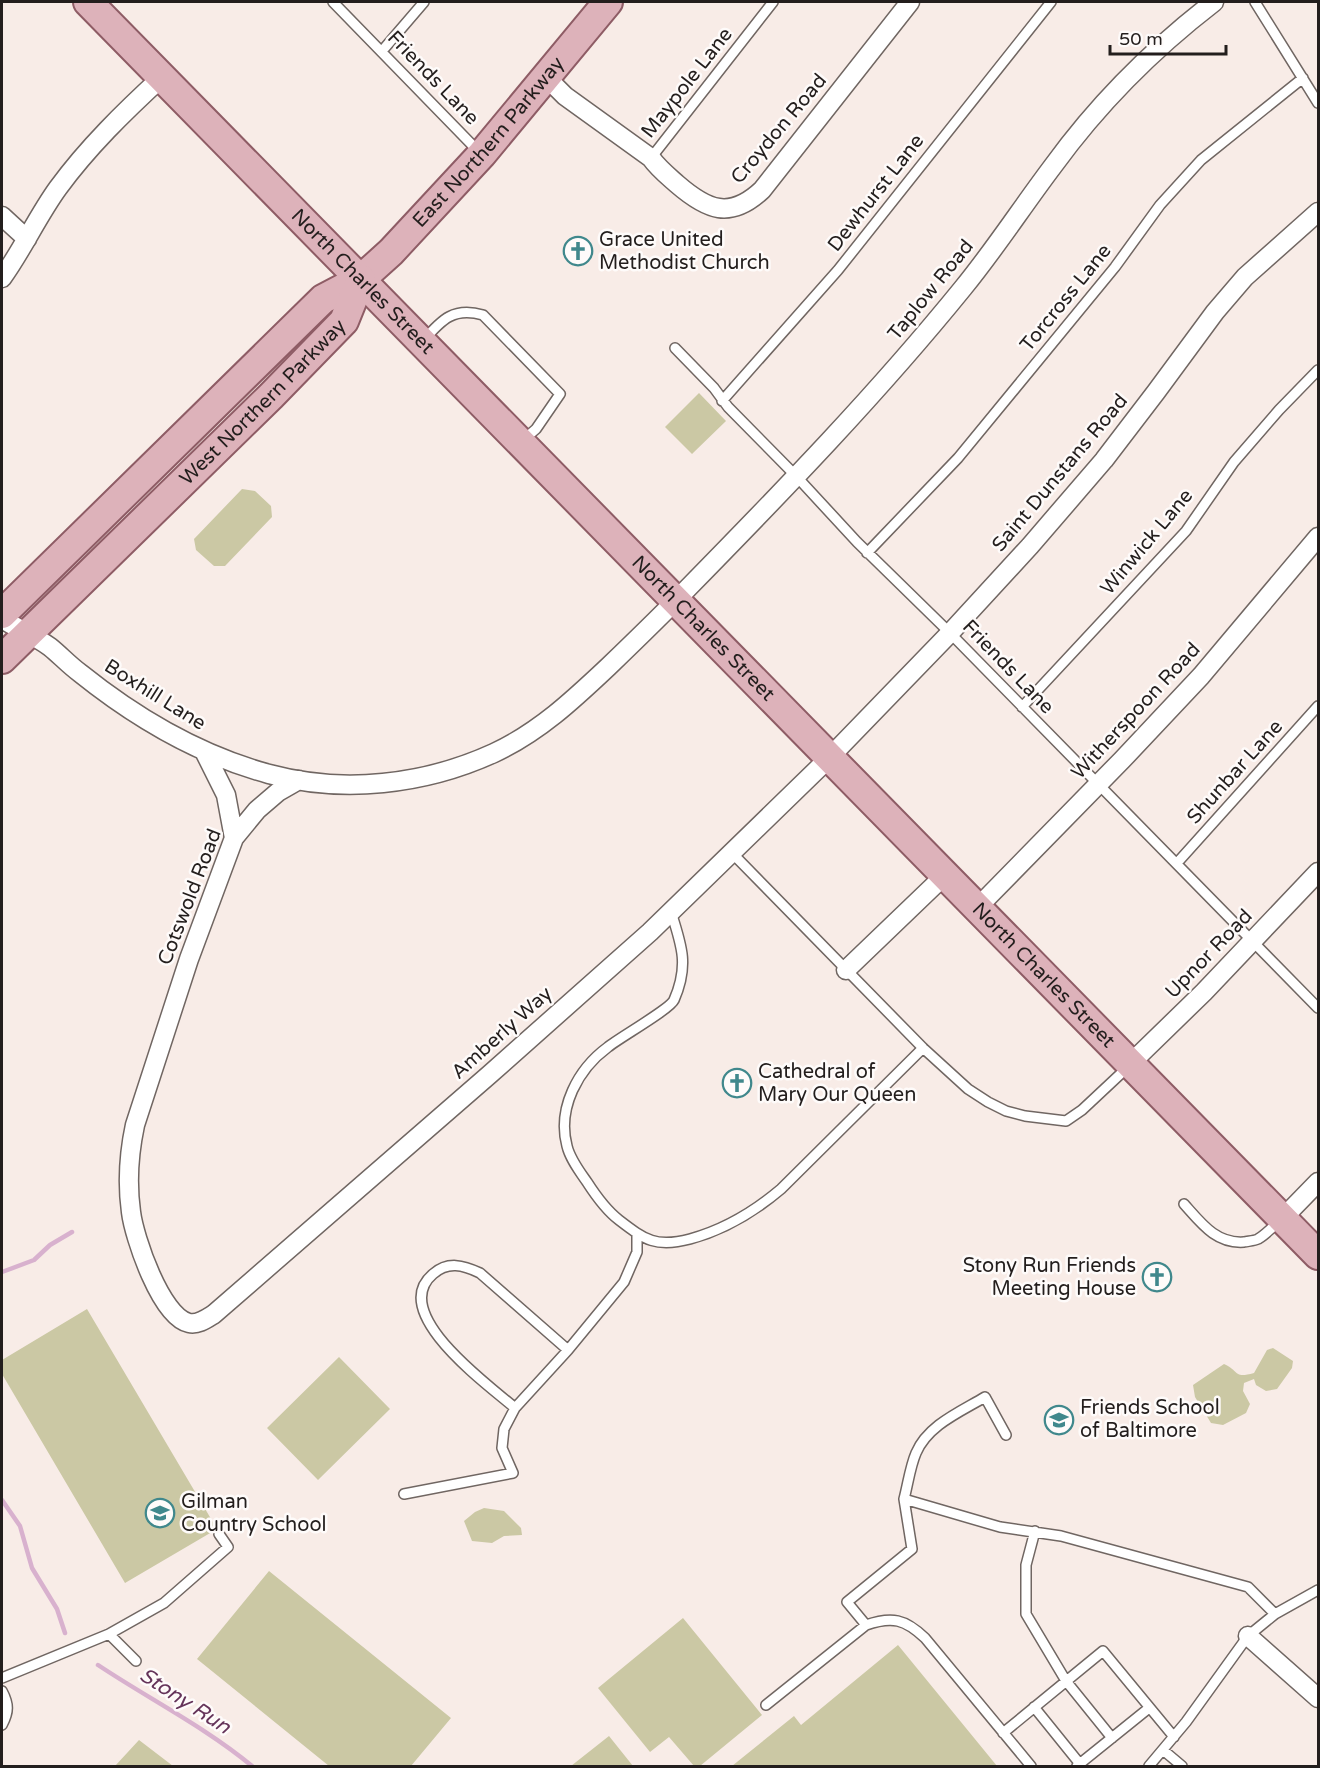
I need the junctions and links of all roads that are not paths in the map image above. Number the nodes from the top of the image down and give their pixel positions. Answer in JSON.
{"nodes":[{"id":1,"x":88,"y":2,"type":"edge"},
{"id":2,"x":333,"y":2,"type":"edge"},
{"id":3,"x":424,"y":2,"type":"edge"},
{"id":4,"x":608,"y":2,"type":"edge"},
{"id":5,"x":773,"y":2,"type":"edge"},
{"id":6,"x":910,"y":2,"type":"edge"},
{"id":7,"x":1051,"y":2,"type":"edge"},
{"id":8,"x":1214,"y":2,"type":"edge"},
{"id":9,"x":1255,"y":2,"type":"edge"},
{"id":10,"x":382,"y":51,"type":"junction"},
{"id":11,"x":162,"y":77,"type":"junction"},
{"id":12,"x":547,"y":78,"type":"junction"},
{"id":13,"x":1304,"y":78,"type":"junction"},
{"id":14,"x":1318,"y":103,"type":"edge"},
{"id":15,"x":482,"y":154,"type":"junction"},
{"id":16,"x":651,"y":158,"type":"junction"},
{"id":17,"x":1318,"y":212,"type":"edge"},
{"id":18,"x":2,"y":216,"type":"edge"},
{"id":19,"x":27,"y":239,"type":"junction"},
{"id":20,"x":2,"y":278,"type":"edge"},
{"id":21,"x":361,"y":279,"type":"junction"},
{"id":22,"x":422,"y":342,"type":"junction"},
{"id":23,"x":675,"y":348,"type":"dead end"},
{"id":24,"x":1318,"y":370,"type":"edge"},
{"id":25,"x":722,"y":401,"type":"junction"},
{"id":26,"x":520,"y":443,"type":"junction"},
{"id":27,"x":797,"y":477,"type":"junction"},
{"id":28,"x":1318,"y":537,"type":"edge"},
{"id":29,"x":867,"y":553,"type":"junction"},
{"id":30,"x":675,"y":602,"type":"junction"},
{"id":31,"x":2,"y":614,"type":"edge"},
{"id":32,"x":2,"y":619,"type":"edge"},
{"id":33,"x":26,"y":633,"type":"junction"},
{"id":34,"x":950,"y":633,"type":"junction"},
{"id":35,"x":2,"y":659,"type":"edge"},
{"id":36,"x":1318,"y":706,"type":"edge"},
{"id":37,"x":1022,"y":707,"type":"junction"},
{"id":38,"x":205,"y":753,"type":"junction"},
{"id":39,"x":828,"y":758,"type":"junction"},
{"id":40,"x":299,"y":780,"type":"junction"},
{"id":41,"x":1098,"y":785,"type":"junction"},
{"id":42,"x":234,"y":838,"type":"junction"},
{"id":43,"x":732,"y":853,"type":"junction"},
{"id":44,"x":1177,"y":863,"type":"junction"},
{"id":45,"x":1318,"y":872,"type":"edge"},
{"id":46,"x":945,"y":875,"type":"junction"},
{"id":47,"x":977,"y":908,"type":"junction"},
{"id":48,"x":671,"y":912,"type":"junction"},
{"id":49,"x":1253,"y":942,"type":"junction"},
{"id":50,"x":846,"y":970,"type":"junction"},
{"id":51,"x":1318,"y":1008,"type":"edge"},
{"id":52,"x":923,"y":1048,"type":"junction"},
{"id":53,"x":1130,"y":1064,"type":"junction"},
{"id":54,"x":1318,"y":1182,"type":"edge"},
{"id":55,"x":1184,"y":1204,"type":"dead end"},
{"id":56,"x":1282,"y":1219,"type":"junction"},
{"id":57,"x":638,"y":1234,"type":"junction"},
{"id":58,"x":1318,"y":1255,"type":"edge"},
{"id":59,"x":190,"y":1324,"type":"joint"},
{"id":60,"x":568,"y":1350,"type":"junction"},
{"id":61,"x":515,"y":1408,"type":"junction"},
{"id":62,"x":1006,"y":1435,"type":"dead end"},
{"id":63,"x":404,"y":1494,"type":"dead end"},
{"id":64,"x":904,"y":1499,"type":"junction"},
{"id":65,"x":1035,"y":1531,"type":"junction"},
{"id":66,"x":219,"y":1534,"type":"dead end"},
{"id":67,"x":1318,"y":1590,"type":"edge"},
{"id":68,"x":1275,"y":1614,"type":"junction"},
{"id":69,"x":866,"y":1625,"type":"junction"},
{"id":70,"x":109,"y":1634,"type":"junction"},
{"id":71,"x":1248,"y":1636,"type":"junction"},
{"id":72,"x":136,"y":1661,"type":"dead end"},
{"id":73,"x":2,"y":1678,"type":"edge"},
{"id":74,"x":1066,"y":1681,"type":"junction"},
{"id":75,"x":2,"y":1690,"type":"edge"},
{"id":76,"x":1318,"y":1698,"type":"edge"},
{"id":77,"x":766,"y":1705,"type":"dead end"},
{"id":78,"x":1034,"y":1707,"type":"junction"},
{"id":79,"x":1149,"y":1708,"type":"junction"},
{"id":80,"x":2,"y":1725,"type":"edge"},
{"id":81,"x":1003,"y":1733,"type":"junction"},
{"id":82,"x":1174,"y":1737,"type":"junction"},
{"id":83,"x":1112,"y":1738,"type":"junction"},
{"id":84,"x":1163,"y":1750,"type":"junction"},
{"id":85,"x":1078,"y":1765,"type":"edge"},
{"id":86,"x":1031,"y":1767,"type":"edge"},
{"id":87,"x":1149,"y":1767,"type":"edge"},
{"id":88,"x":1182,"y":1767,"type":"edge"}],
"edges":[{"from":1,"to":11,"type":"main road","name":"North Charles Street"},
{"from":2,"to":10,"type":"lane","name":"Friends Lane"},
{"from":3,"to":10,"type":"lane"},
{"from":4,"to":12,"type":"main road","name":"East Northern Parkway"},
{"from":5,"to":16,"type":"lane","name":"Maypole Lane"},
{"from":6,"to":16,"type":"street","name":"Croydon Road"},
{"from":7,"to":25,"type":"lane","name":"Dewhurst Lane"},
{"from":8,"to":27,"type":"street","name":"Taplow Road"},
{"from":9,"to":13,"type":"lane"},
{"from":10,"to":15,"type":"lane","name":"Friends Lane"},
{"from":11,"to":19,"type":"street"},
{"from":11,"to":21,"type":"main road","name":"North Charles Street"},
{"from":12,"to":15,"type":"main road","name":"East Northern Parkway"},
{"from":12,"to":16,"type":"street","name":"Croydon Road"},
{"from":13,"to":14,"type":"lane"},
{"from":13,"to":29,"type":"lane","name":"Torcross Lane"},
{"from":15,"to":21,"type":"main road","name":"East Northern Parkway"},
{"from":17,"to":34,"type":"street","name":"Saint Dunstans Road"},
{"from":18,"to":19,"type":"street"},
{"from":19,"to":20,"type":"street"},
{"from":21,"to":22,"type":"main road","name":"North Charles Street"},
{"from":21,"to":31,"type":"main road","name":"West Northern Parkway"},
{"from":21,"to":33,"type":"main road","name":"West Northern Parkway"},
{"from":22,"to":26,"type":"main road","name":"North Charles Street"},
{"from":22,"to":26,"type":"lane"},
{"from":23,"to":25,"type":"lane","name":"Friends Lane"},
{"from":24,"to":37,"type":"lane","name":"Winwick Lane"},
{"from":25,"to":27,"type":"lane","name":"Friends Lane"},
{"from":26,"to":30,"type":"main road","name":"North Charles Street"},
{"from":27,"to":29,"type":"lane","name":"Friends Lane"},
{"from":27,"to":30,"type":"street","name":"Taplow Road"},
{"from":28,"to":41,"type":"street","name":"Witherspoon Road"},
{"from":29,"to":34,"type":"lane","name":"Friends Lane"},
{"from":30,"to":39,"type":"main road","name":"North Charles Street"},
{"from":30,"to":40,"type":"street"},
{"from":32,"to":33,"type":"street","name":"Boxhill Lane"},
{"from":33,"to":35,"type":"main road","name":"West Northern Parkway"},
{"from":33,"to":38,"type":"street","name":"Boxhill Lane"},
{"from":34,"to":37,"type":"lane","name":"Friends Lane"},
{"from":34,"to":39,"type":"street","name":"Saint Dunstans Road"},
{"from":36,"to":44,"type":"lane","name":"Shunbar Lane"},
{"from":37,"to":41,"type":"lane","name":"Friends Lane"},
{"from":38,"to":40,"type":"street","name":"Boxhill Lane"},
{"from":38,"to":42,"type":"street"},
{"from":39,"to":43,"type":"street","name":"Amberly Way"},
{"from":39,"to":46,"type":"main road","name":"North Charles Street"},
{"from":40,"to":42,"type":"street","name":"Cotswold Road"},
{"from":41,"to":44,"type":"lane","name":"Friends Lane"},
{"from":41,"to":47,"type":"street","name":"Witherspoon Road"},
{"from":42,"to":59,"type":"street","name":"Cotswold Road"},
{"from":43,"to":48,"type":"street","name":"Amberly Way"},
{"from":43,"to":50,"type":"lane"},
{"from":44,"to":49,"type":"lane","name":"Friends Lane"},
{"from":45,"to":49,"type":"street","name":"Upnor Road"},
{"from":46,"to":47,"type":"main road","name":"North Charles Street"},
{"from":46,"to":50,"type":"street"},
{"from":47,"to":53,"type":"main road","name":"North Charles Street"},
{"from":48,"to":57,"type":"lane"},
{"from":48,"to":59,"type":"street","name":"Amberly Way"},
{"from":49,"to":51,"type":"lane","name":"Friends Lane"},
{"from":49,"to":53,"type":"street","name":"Upnor Road"},
{"from":50,"to":52,"type":"lane"},
{"from":52,"to":53,"type":"lane"},
{"from":52,"to":57,"type":"lane"},
{"from":53,"to":56,"type":"main road","name":"North Charles Street"},
{"from":54,"to":56,"type":"street"},
{"from":55,"to":56,"type":"lane"},
{"from":56,"to":58,"type":"main road","name":"North Charles Street"},
{"from":57,"to":60,"type":"lane"},
{"from":60,"to":61,"type":"lane"},
{"from":60,"to":61,"type":"lane"},
{"from":61,"to":63,"type":"lane"},
{"from":62,"to":64,"type":"lane"},
{"from":64,"to":65,"type":"lane"},
{"from":64,"to":69,"type":"lane"},
{"from":65,"to":68,"type":"lane"},
{"from":65,"to":74,"type":"lane"},
{"from":66,"to":70,"type":"lane"},
{"from":67,"to":68,"type":"lane"},
{"from":68,"to":71,"type":"lane"},
{"from":69,"to":77,"type":"lane"},
{"from":69,"to":81,"type":"lane"},
{"from":70,"to":72,"type":"lane"},
{"from":70,"to":73,"type":"lane"},
{"from":71,"to":76,"type":"street"},
{"from":71,"to":82,"type":"lane"},
{"from":74,"to":78,"type":"lane"},
{"from":74,"to":79,"type":"lane"},
{"from":74,"to":83,"type":"lane"},
{"from":75,"to":80,"type":"lane"},
{"from":78,"to":81,"type":"lane"},
{"from":78,"to":85,"type":"lane"},
{"from":79,"to":82,"type":"lane"},
{"from":79,"to":83,"type":"lane"},
{"from":81,"to":86,"type":"lane"},
{"from":82,"to":84,"type":"lane"},
{"from":83,"to":85,"type":"lane"},
{"from":84,"to":87,"type":"lane"},
{"from":84,"to":88,"type":"lane"}]}
